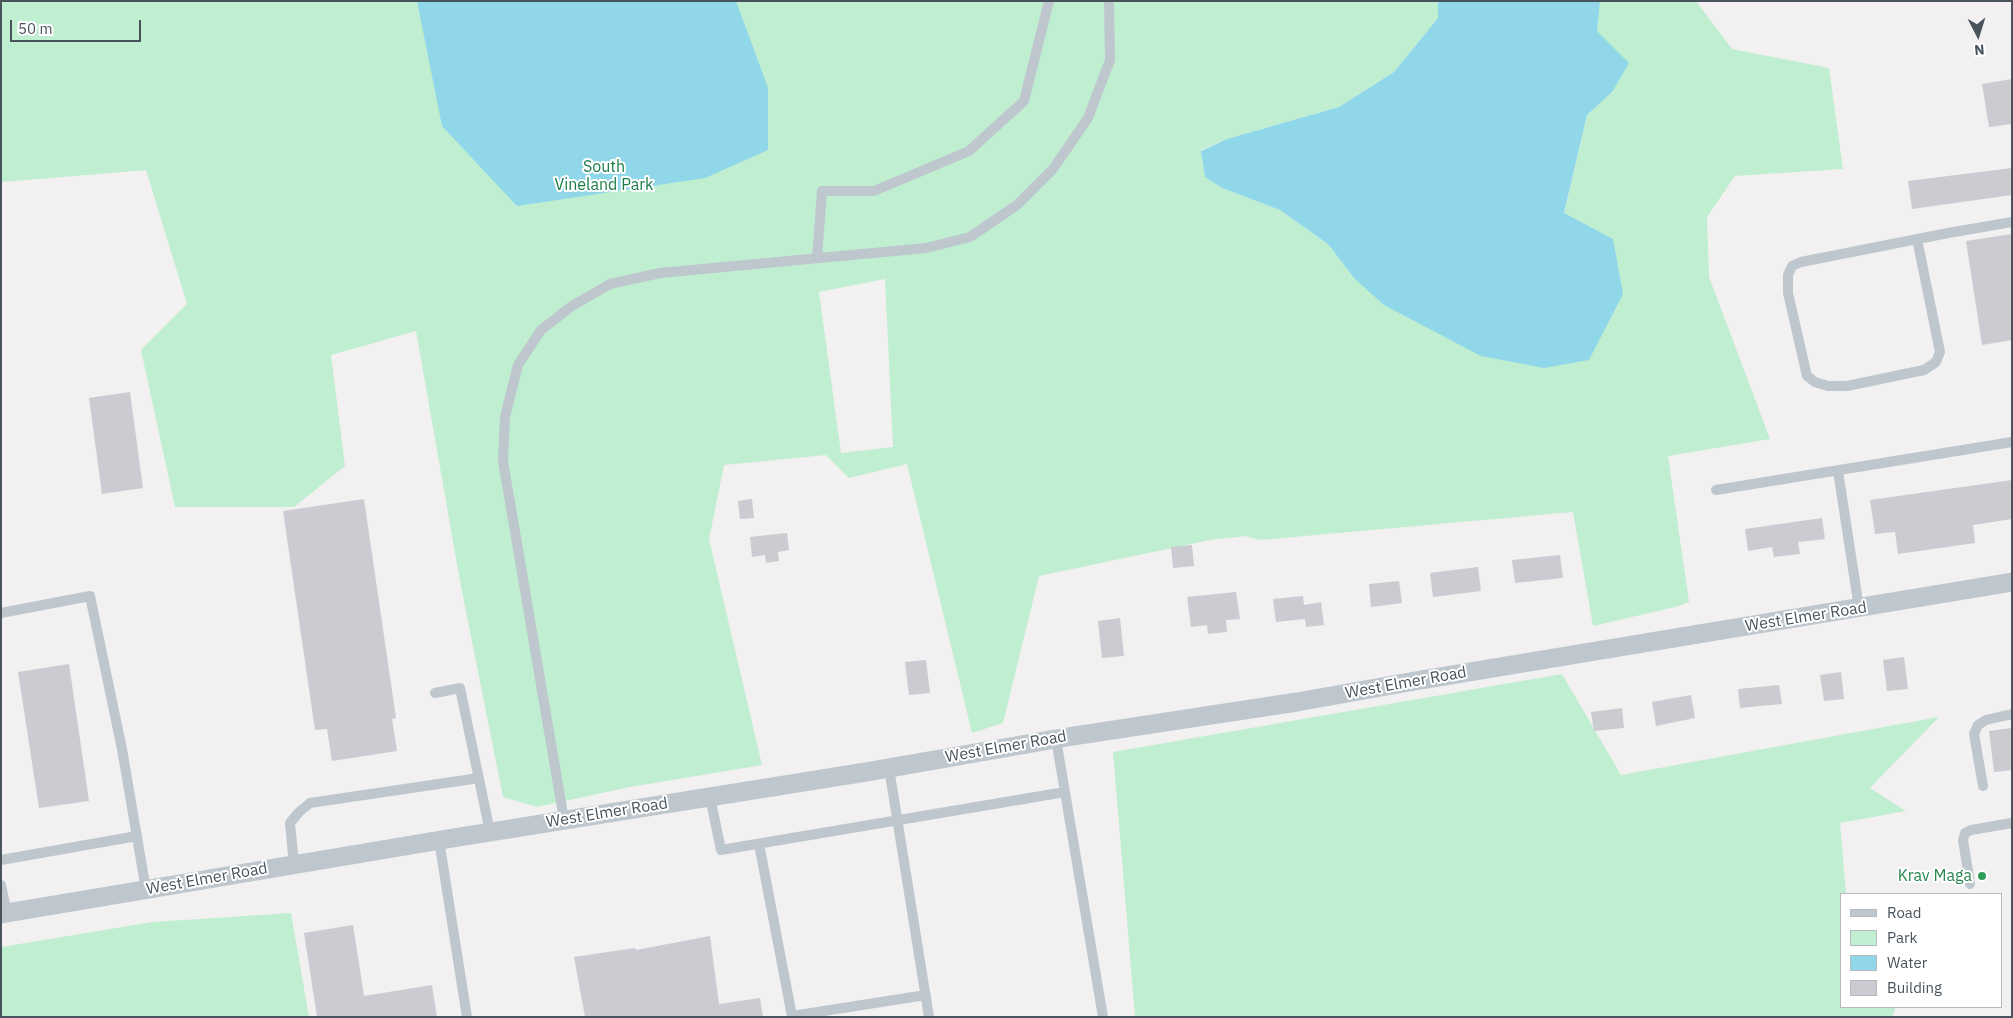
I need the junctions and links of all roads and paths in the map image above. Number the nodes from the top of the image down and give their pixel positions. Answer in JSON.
{"nodes":[{"id":1,"x":1048,"y":1,"type":"edge"},
{"id":2,"x":1109,"y":1,"type":"edge"},
{"id":3,"x":2012,"y":222,"type":"edge"},
{"id":4,"x":1917,"y":239,"type":"junction"},
{"id":5,"x":817,"y":258,"type":"junction"},
{"id":6,"x":2012,"y":442,"type":"edge"},
{"id":7,"x":1838,"y":471,"type":"junction"},
{"id":8,"x":1716,"y":490,"type":"dead end"},
{"id":9,"x":2012,"y":582,"type":"edge"},
{"id":10,"x":1859,"y":608,"type":"junction"},
{"id":11,"x":1,"y":613,"type":"edge"},
{"id":12,"x":435,"y":693,"type":"dead end"},
{"id":13,"x":2012,"y":714,"type":"edge"},
{"id":14,"x":1056,"y":739,"type":"junction"},
{"id":15,"x":889,"y":768,"type":"junction"},
{"id":16,"x":479,"y":778,"type":"junction"},
{"id":17,"x":1983,"y":786,"type":"dead end"},
{"id":18,"x":1065,"y":792,"type":"junction"},
{"id":19,"x":710,"y":797,"type":"junction"},
{"id":20,"x":564,"y":820,"type":"junction"},
{"id":21,"x":898,"y":820,"type":"junction"},
{"id":22,"x":2012,"y":823,"type":"edge"},
{"id":23,"x":490,"y":832,"type":"junction"},
{"id":24,"x":137,"y":836,"type":"junction"},
{"id":25,"x":439,"y":840,"type":"junction"},
{"id":26,"x":759,"y":844,"type":"junction"},
{"id":27,"x":1,"y":860,"type":"edge"},
{"id":28,"x":294,"y":865,"type":"junction"},
{"id":29,"x":1970,"y":884,"type":"dead end"},
{"id":30,"x":1,"y":885,"type":"edge"},
{"id":31,"x":146,"y":890,"type":"junction"},
{"id":32,"x":4,"y":914,"type":"edge"},
{"id":33,"x":926,"y":995,"type":"junction"},
{"id":34,"x":467,"y":1017,"type":"edge"},
{"id":35,"x":929,"y":1017,"type":"edge"},
{"id":36,"x":1103,"y":1017,"type":"edge"}],
"edges":[{"from":1,"to":5,"type":"lane"},
{"from":2,"to":5,"type":"lane"},
{"from":3,"to":4,"type":"lane"},
{"from":4,"to":4,"type":"lane"},
{"from":5,"to":20,"type":"lane"},
{"from":6,"to":7,"type":"lane"},
{"from":7,"to":8,"type":"lane"},
{"from":7,"to":10,"type":"lane"},
{"from":9,"to":10,"type":"street","name":"West Elmer Road"},
{"from":10,"to":14,"type":"street","name":"West Elmer Road"},
{"from":11,"to":24,"type":"lane"},
{"from":12,"to":16,"type":"lane"},
{"from":13,"to":17,"type":"lane"},
{"from":14,"to":15,"type":"street","name":"West Elmer Road"},
{"from":14,"to":18,"type":"lane"},
{"from":15,"to":19,"type":"street","name":"West Elmer Road"},
{"from":15,"to":21,"type":"lane"},
{"from":16,"to":23,"type":"lane"},
{"from":16,"to":28,"type":"lane"},
{"from":18,"to":21,"type":"lane"},
{"from":18,"to":36,"type":"lane"},
{"from":19,"to":20,"type":"street","name":"West Elmer Road"},
{"from":19,"to":26,"type":"lane"},
{"from":20,"to":23,"type":"street","name":"West Elmer Road"},
{"from":21,"to":26,"type":"lane"},
{"from":21,"to":33,"type":"lane"},
{"from":22,"to":29,"type":"lane"},
{"from":23,"to":25,"type":"street","name":"West Elmer Road"},
{"from":24,"to":27,"type":"lane"},
{"from":24,"to":31,"type":"lane"},
{"from":25,"to":28,"type":"street","name":"West Elmer Road"},
{"from":25,"to":34,"type":"lane"},
{"from":26,"to":33,"type":"lane"},
{"from":28,"to":31,"type":"street","name":"West Elmer Road"},
{"from":30,"to":32,"type":"lane"},
{"from":31,"to":32,"type":"street","name":"West Elmer Road"},
{"from":33,"to":35,"type":"lane"}]}
